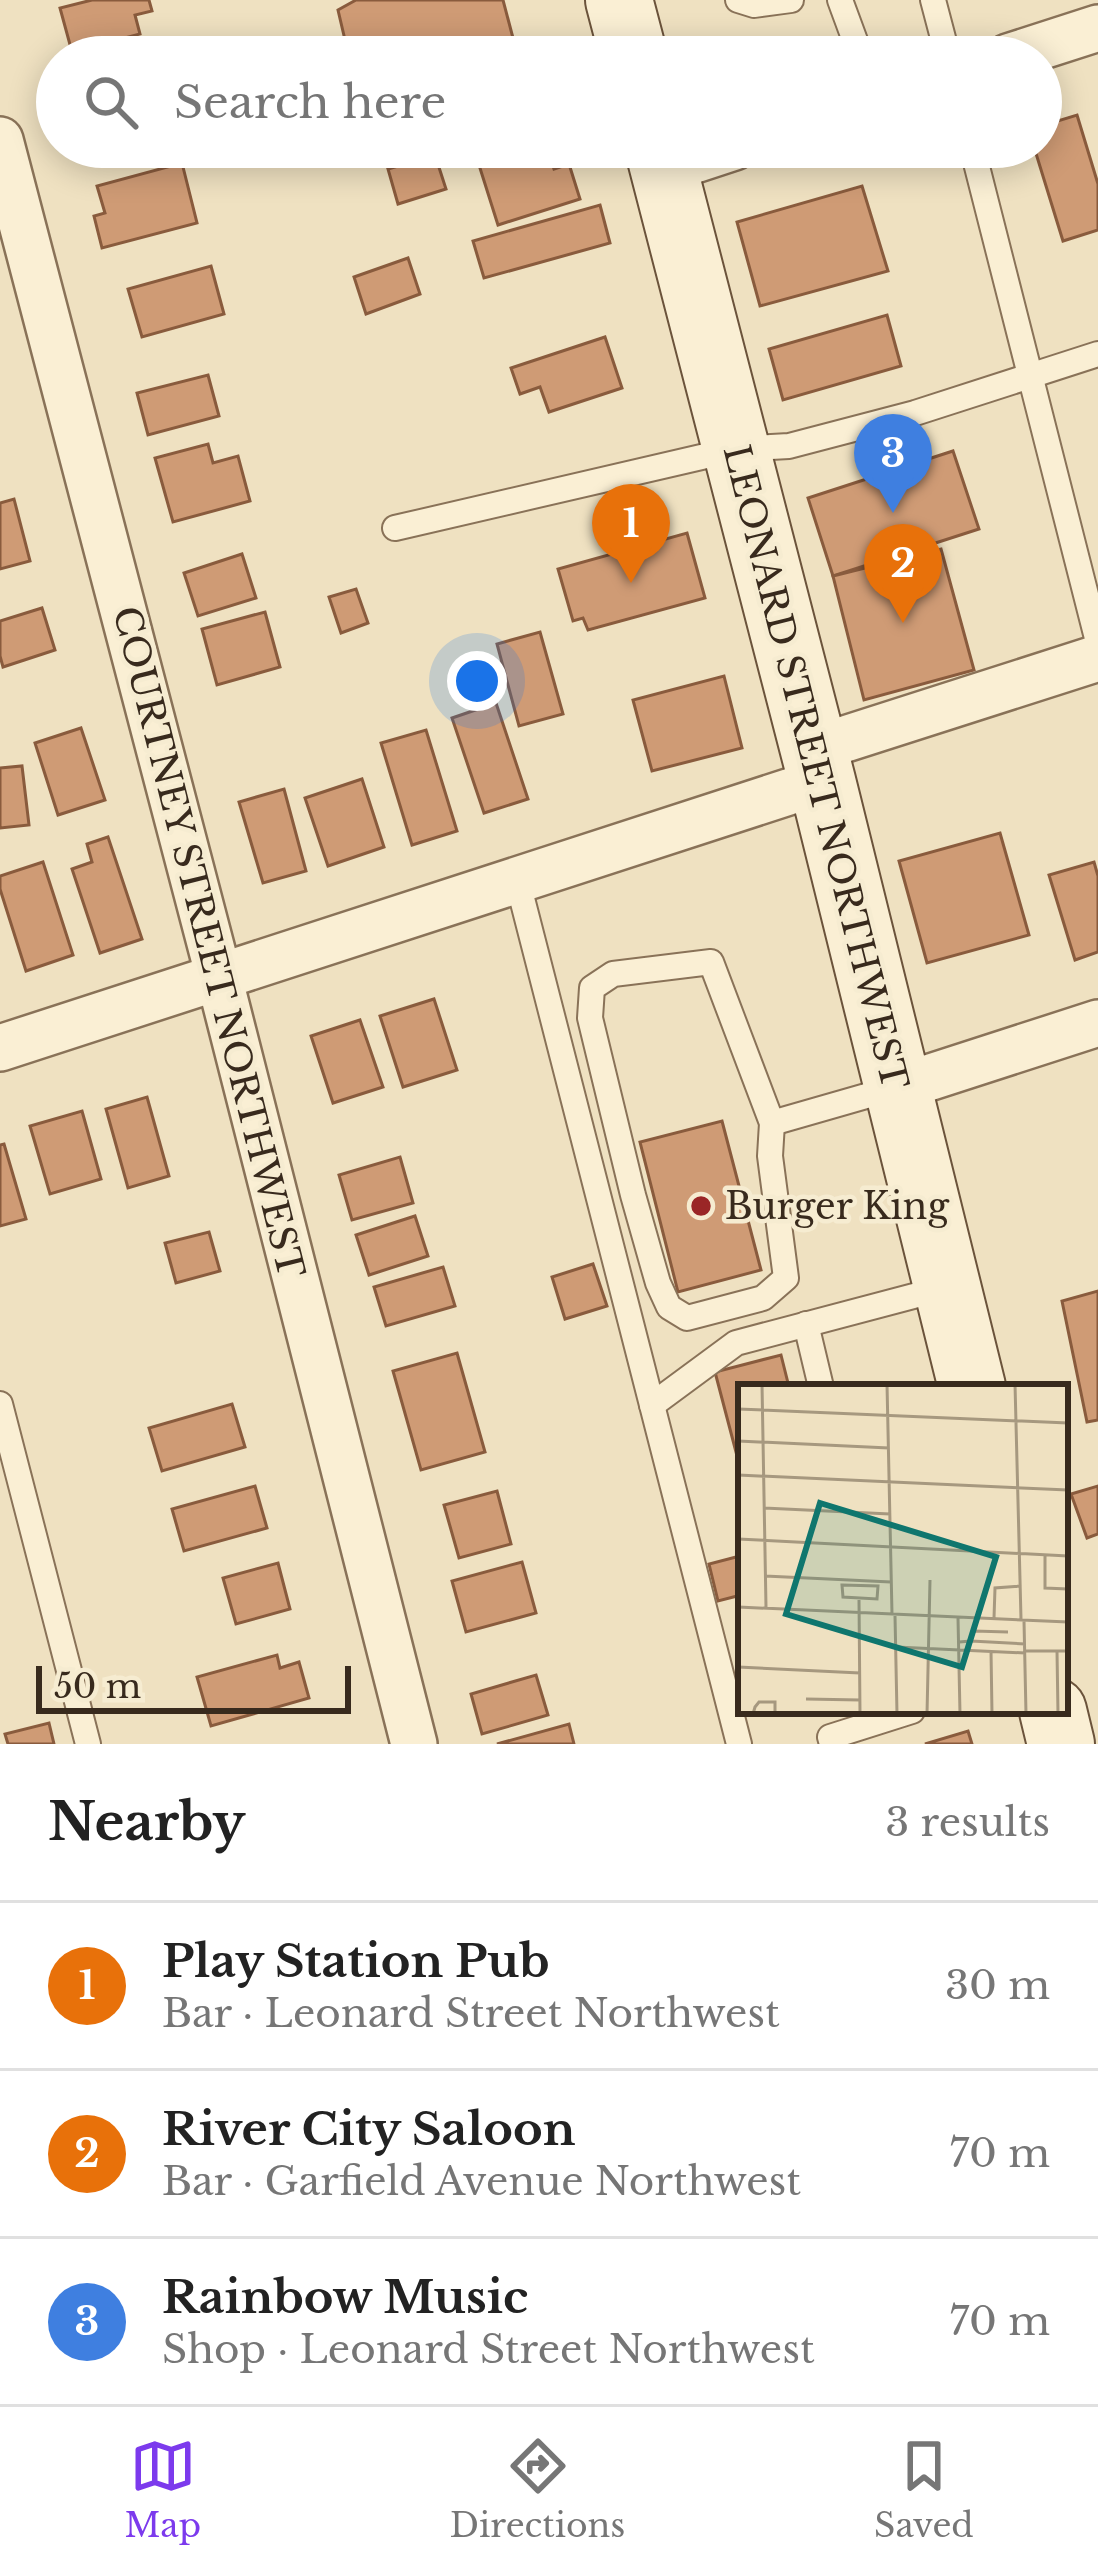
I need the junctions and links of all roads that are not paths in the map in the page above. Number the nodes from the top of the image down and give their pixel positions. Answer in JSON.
{"nodes":[{"id":1,"x":619,"y":0,"type":"edge"},
{"id":2,"x":738,"y":0,"type":"edge"},
{"id":3,"x":791,"y":0,"type":"edge"},
{"id":4,"x":840,"y":0,"type":"edge"},
{"id":5,"x":933,"y":0,"type":"edge"},
{"id":6,"x":1098,"y":28,"type":"edge"},
{"id":7,"x":628,"y":36,"type":"edge"},
{"id":8,"x":853,"y":36,"type":"edge"},
{"id":9,"x":942,"y":36,"type":"edge"},
{"id":10,"x":1062,"y":40,"type":"edge"},
{"id":11,"x":0,"y":140,"type":"edge"},
{"id":12,"x":663,"y":168,"type":"edge"},
{"id":13,"x":977,"y":168,"type":"edge"},
{"id":14,"x":1098,"y":354,"type":"edge"},
{"id":15,"x":1031,"y":376,"type":"junction"},
{"id":16,"x":736,"y":449,"type":"junction"},
{"id":17,"x":395,"y":528,"type":"dead end"},
{"id":18,"x":1098,"y":642,"type":"edge"},
{"id":19,"x":1098,"y":658,"type":"edge"},
{"id":20,"x":818,"y":765,"type":"junction"},
{"id":21,"x":518,"y":880,"type":"junction"},
{"id":22,"x":219,"y":976,"type":"junction"},
{"id":23,"x":1098,"y":1022,"type":"edge"},
{"id":24,"x":0,"y":1048,"type":"edge"},
{"id":25,"x":601,"y":1063,"type":"junction"},
{"id":26,"x":566,"y":1070,"type":"junction"},
{"id":27,"x":897,"y":1088,"type":"junction"},
{"id":28,"x":772,"y":1123,"type":"junction"},
{"id":29,"x":947,"y":1287,"type":"junction"},
{"id":30,"x":806,"y":1324,"type":"junction"},
{"id":31,"x":820,"y":1384,"type":"edge"},
{"id":32,"x":971,"y":1384,"type":"edge"},
{"id":33,"x":0,"y":1404,"type":"edge"},
{"id":34,"x":652,"y":1405,"type":"junction"},
{"id":35,"x":903,"y":1714,"type":"edge"},
{"id":36,"x":1054,"y":1714,"type":"edge"},
{"id":37,"x":88,"y":1744,"type":"edge"},
{"id":38,"x":414,"y":1744,"type":"edge"},
{"id":39,"x":739,"y":1744,"type":"edge"},
{"id":40,"x":832,"y":1744,"type":"edge"},
{"id":41,"x":1061,"y":1744,"type":"edge"}],
"edges":[{"from":1,"to":7,"type":"main road"},
{"from":2,"to":3,"type":"lane"},
{"from":4,"to":8,"type":"lane"},
{"from":5,"to":9,"type":"lane"},
{"from":6,"to":10,"type":"street"},
{"from":11,"to":22,"type":"street","name":"COURTNEY STREET NORTHWEST"},
{"from":12,"to":16,"type":"main road","name":"LEONARD STREET NORTHWEST"},
{"from":13,"to":15,"type":"lane"},
{"from":14,"to":15,"type":"lane"},
{"from":15,"to":16,"type":"lane"},
{"from":15,"to":18,"type":"lane"},
{"from":16,"to":17,"type":"lane"},
{"from":16,"to":20,"type":"main road","name":"LEONARD STREET NORTHWEST"},
{"from":19,"to":20,"type":"street"},
{"from":20,"to":21,"type":"street"},
{"from":20,"to":27,"type":"main road","name":"LEONARD STREET NORTHWEST"},
{"from":21,"to":22,"type":"street"},
{"from":21,"to":26,"type":"lane"},
{"from":22,"to":24,"type":"street"},
{"from":22,"to":38,"type":"street","name":"COURTNEY STREET NORTHWEST"},
{"from":23,"to":27,"type":"street"},
{"from":25,"to":26,"type":"lane"},
{"from":25,"to":28,"type":"lane"},
{"from":25,"to":28,"type":"lane"},
{"from":26,"to":34,"type":"lane"},
{"from":27,"to":28,"type":"lane"},
{"from":27,"to":29,"type":"main road","name":"LEONARD STREET NORTHWEST"},
{"from":29,"to":30,"type":"lane"},
{"from":29,"to":32,"type":"main road","name":"LEONARD STREET NORTHWEST"},
{"from":30,"to":31,"type":"lane"},
{"from":30,"to":34,"type":"lane"},
{"from":33,"to":37,"type":"lane"},
{"from":34,"to":39,"type":"lane"},
{"from":35,"to":40,"type":"lane"},
{"from":36,"to":41,"type":"main road"}]}
